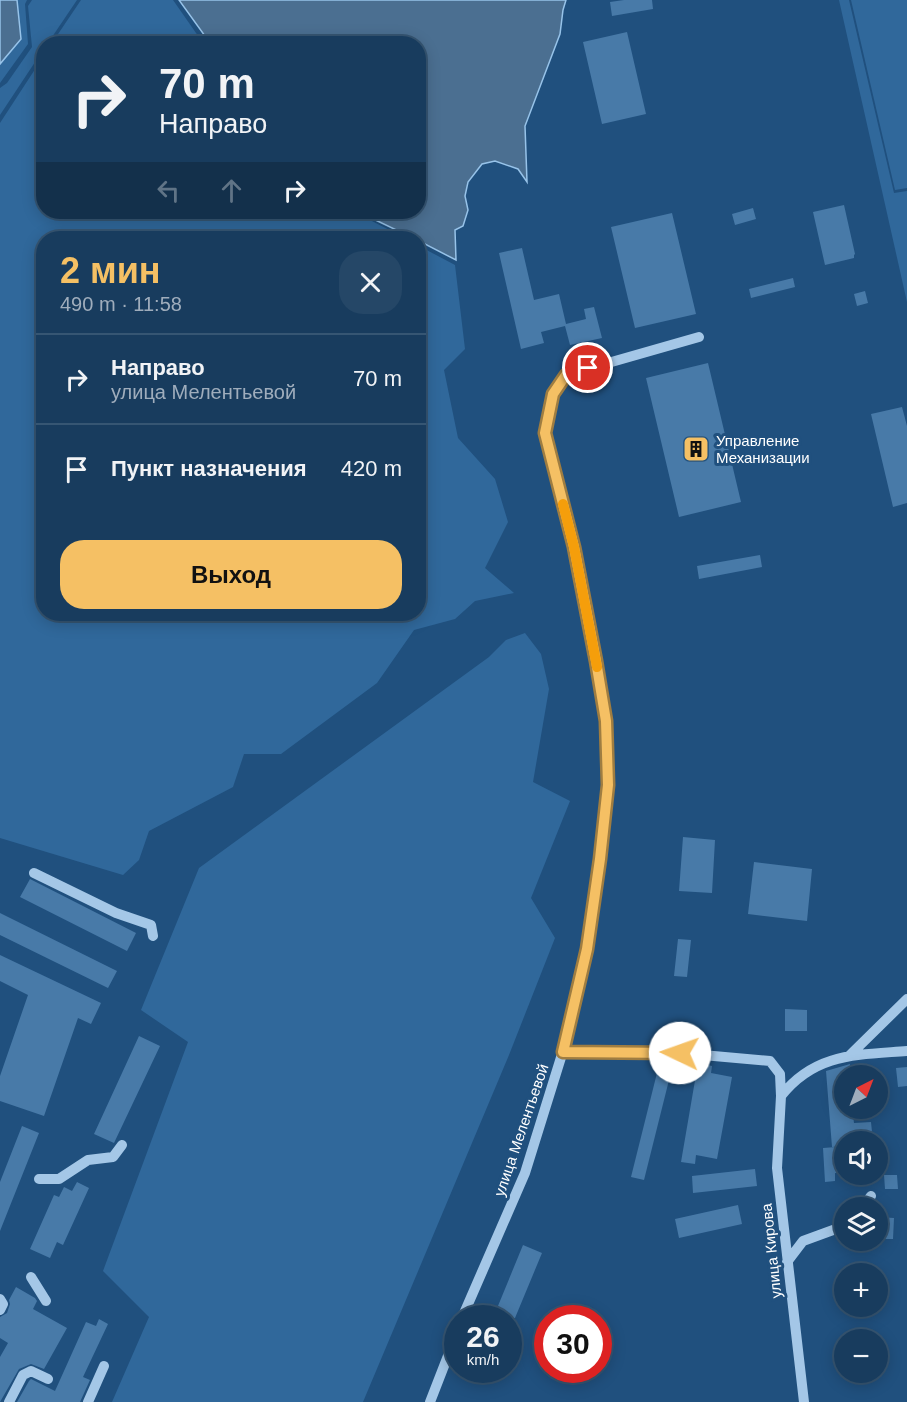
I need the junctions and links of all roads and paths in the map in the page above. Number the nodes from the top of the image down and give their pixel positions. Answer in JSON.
{"nodes":[{"id":1,"x":699,"y":337,"type":"dead end"},
{"id":2,"x":34,"y":873,"type":"dead end"},
{"id":3,"x":153,"y":936,"type":"dead end"},
{"id":4,"x":907,"y":999,"type":"edge"},
{"id":5,"x":907,"y":1051,"type":"edge"},
{"id":6,"x":563,"y":1052,"type":"junction"},
{"id":7,"x":849,"y":1056,"type":"junction"},
{"id":8,"x":782,"y":1096,"type":"junction"},
{"id":9,"x":122,"y":1145,"type":"dead end"},
{"id":10,"x":39,"y":1179,"type":"dead end"},
{"id":11,"x":834,"y":1229,"type":"edge"},
{"id":12,"x":787,"y":1262,"type":"junction"},
{"id":13,"x":31,"y":1277,"type":"dead end"},
{"id":14,"x":0,"y":1299,"type":"edge"},
{"id":15,"x":46,"y":1301,"type":"dead end"},
{"id":16,"x":468,"y":1305,"type":"edge"},
{"id":17,"x":0,"y":1310,"type":"edge"},
{"id":18,"x":104,"y":1366,"type":"dead end"},
{"id":19,"x":444,"y":1366,"type":"edge"},
{"id":20,"x":48,"y":1379,"type":"dead end"},
{"id":21,"x":9,"y":1402,"type":"edge"},
{"id":22,"x":88,"y":1402,"type":"edge"},
{"id":23,"x":430,"y":1402,"type":"edge"},
{"id":24,"x":804,"y":1402,"type":"edge"}],
"edges":[{"from":1,"to":6,"type":"street","name":"улица Мелентьевой"},
{"from":2,"to":3,"type":"street"},
{"from":4,"to":7,"type":"street"},
{"from":5,"to":7,"type":"street"},
{"from":6,"to":8,"type":"street","name":"улица Кирова"},
{"from":6,"to":16,"type":"street","name":"улица Мелентьевой"},
{"from":7,"to":8,"type":"street"},
{"from":8,"to":12,"type":"street","name":"улица Кирова"},
{"from":9,"to":10,"type":"street"},
{"from":11,"to":12,"type":"street"},
{"from":12,"to":24,"type":"street","name":"улица Кирова"},
{"from":13,"to":15,"type":"street"},
{"from":14,"to":17,"type":"street"},
{"from":18,"to":22,"type":"street"},
{"from":19,"to":23,"type":"street"},
{"from":20,"to":21,"type":"street"}]}
